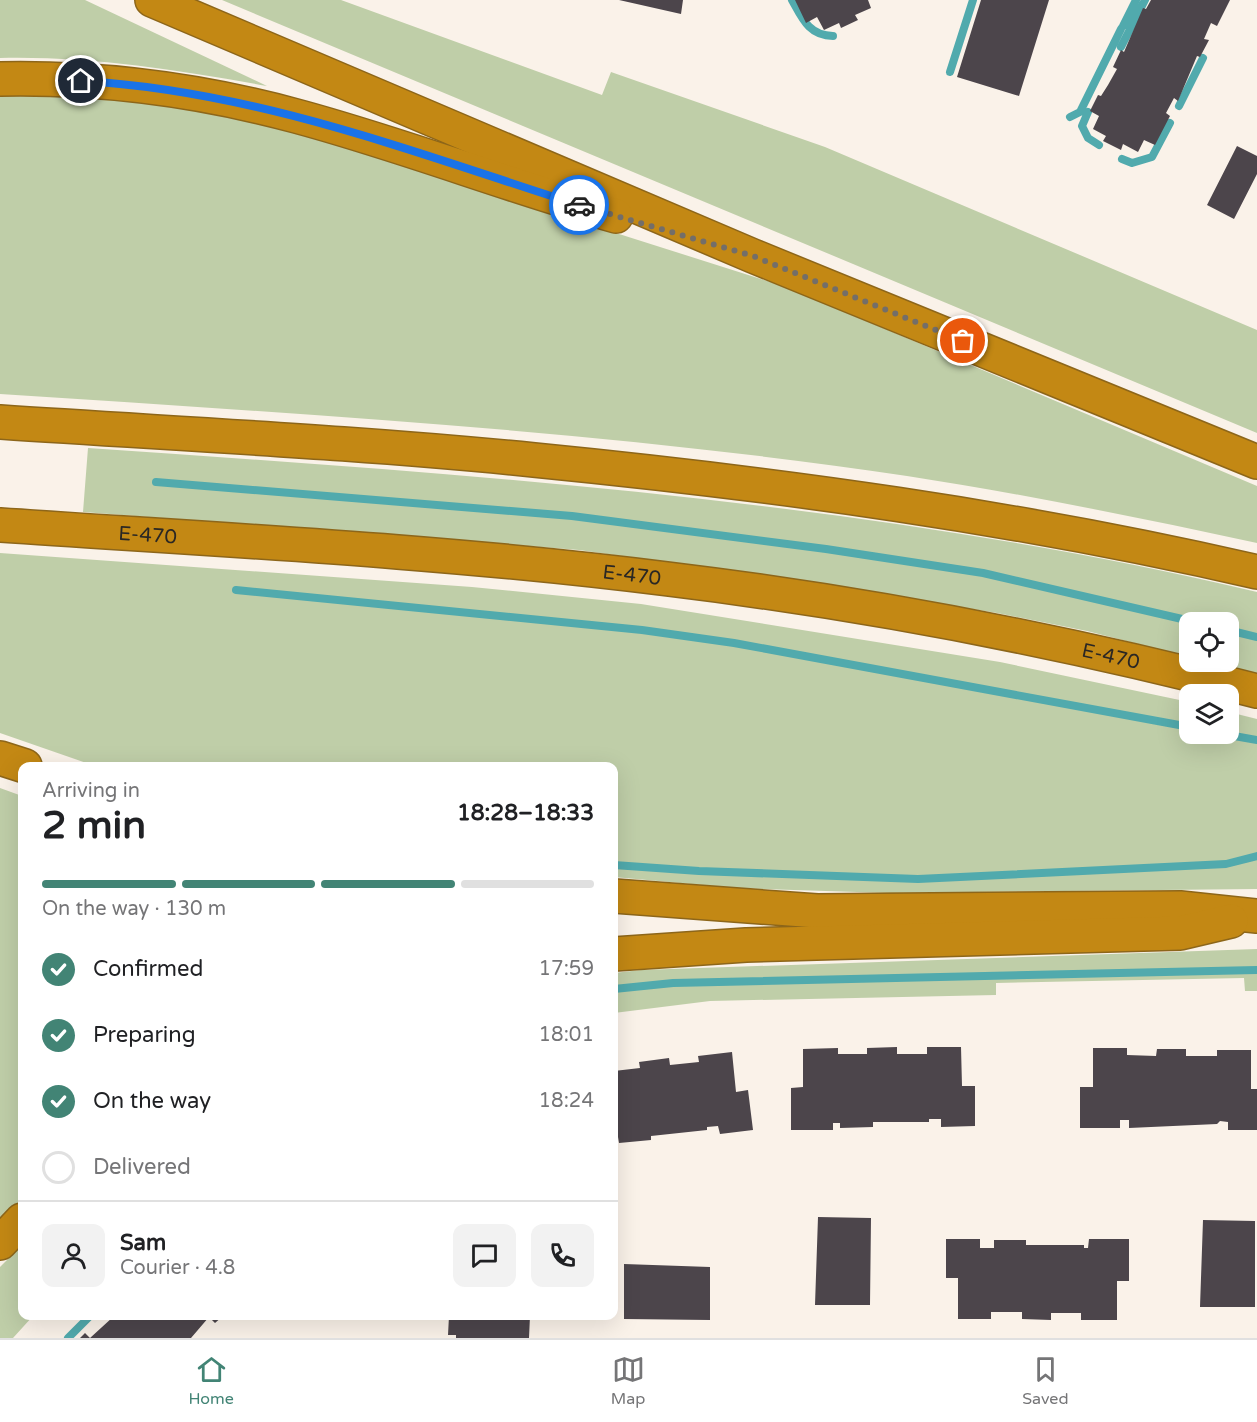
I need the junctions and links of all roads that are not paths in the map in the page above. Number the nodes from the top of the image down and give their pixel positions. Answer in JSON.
{"nodes":[{"id":1,"x":152,"y":0,"type":"edge"},
{"id":2,"x":0,"y":79,"type":"edge"},
{"id":3,"x":753,"y":256,"type":"junction"},
{"id":4,"x":0,"y":422,"type":"edge"},
{"id":5,"x":1257,"y":462,"type":"edge"},
{"id":6,"x":0,"y":525,"type":"edge"},
{"id":7,"x":1257,"y":572,"type":"edge"},
{"id":8,"x":1257,"y":691,"type":"edge"},
{"id":9,"x":0,"y":758,"type":"edge"},
{"id":10,"x":18,"y":764,"type":"edge"},
{"id":11,"x":618,"y":896,"type":"edge"},
{"id":12,"x":1255,"y":916,"type":"edge"},
{"id":13,"x":618,"y":954,"type":"edge"},
{"id":14,"x":18,"y":1224,"type":"edge"},
{"id":15,"x":0,"y":1243,"type":"edge"}],
"edges":[{"from":1,"to":3,"type":"highway"},
{"from":2,"to":3,"type":"highway"},
{"from":3,"to":5,"type":"highway"},
{"from":4,"to":7,"type":"highway"},
{"from":6,"to":8,"type":"highway","name":"E-470"},
{"from":9,"to":10,"type":"highway"},
{"from":11,"to":12,"type":"highway"},
{"from":12,"to":13,"type":"highway"},
{"from":14,"to":15,"type":"highway"}]}
